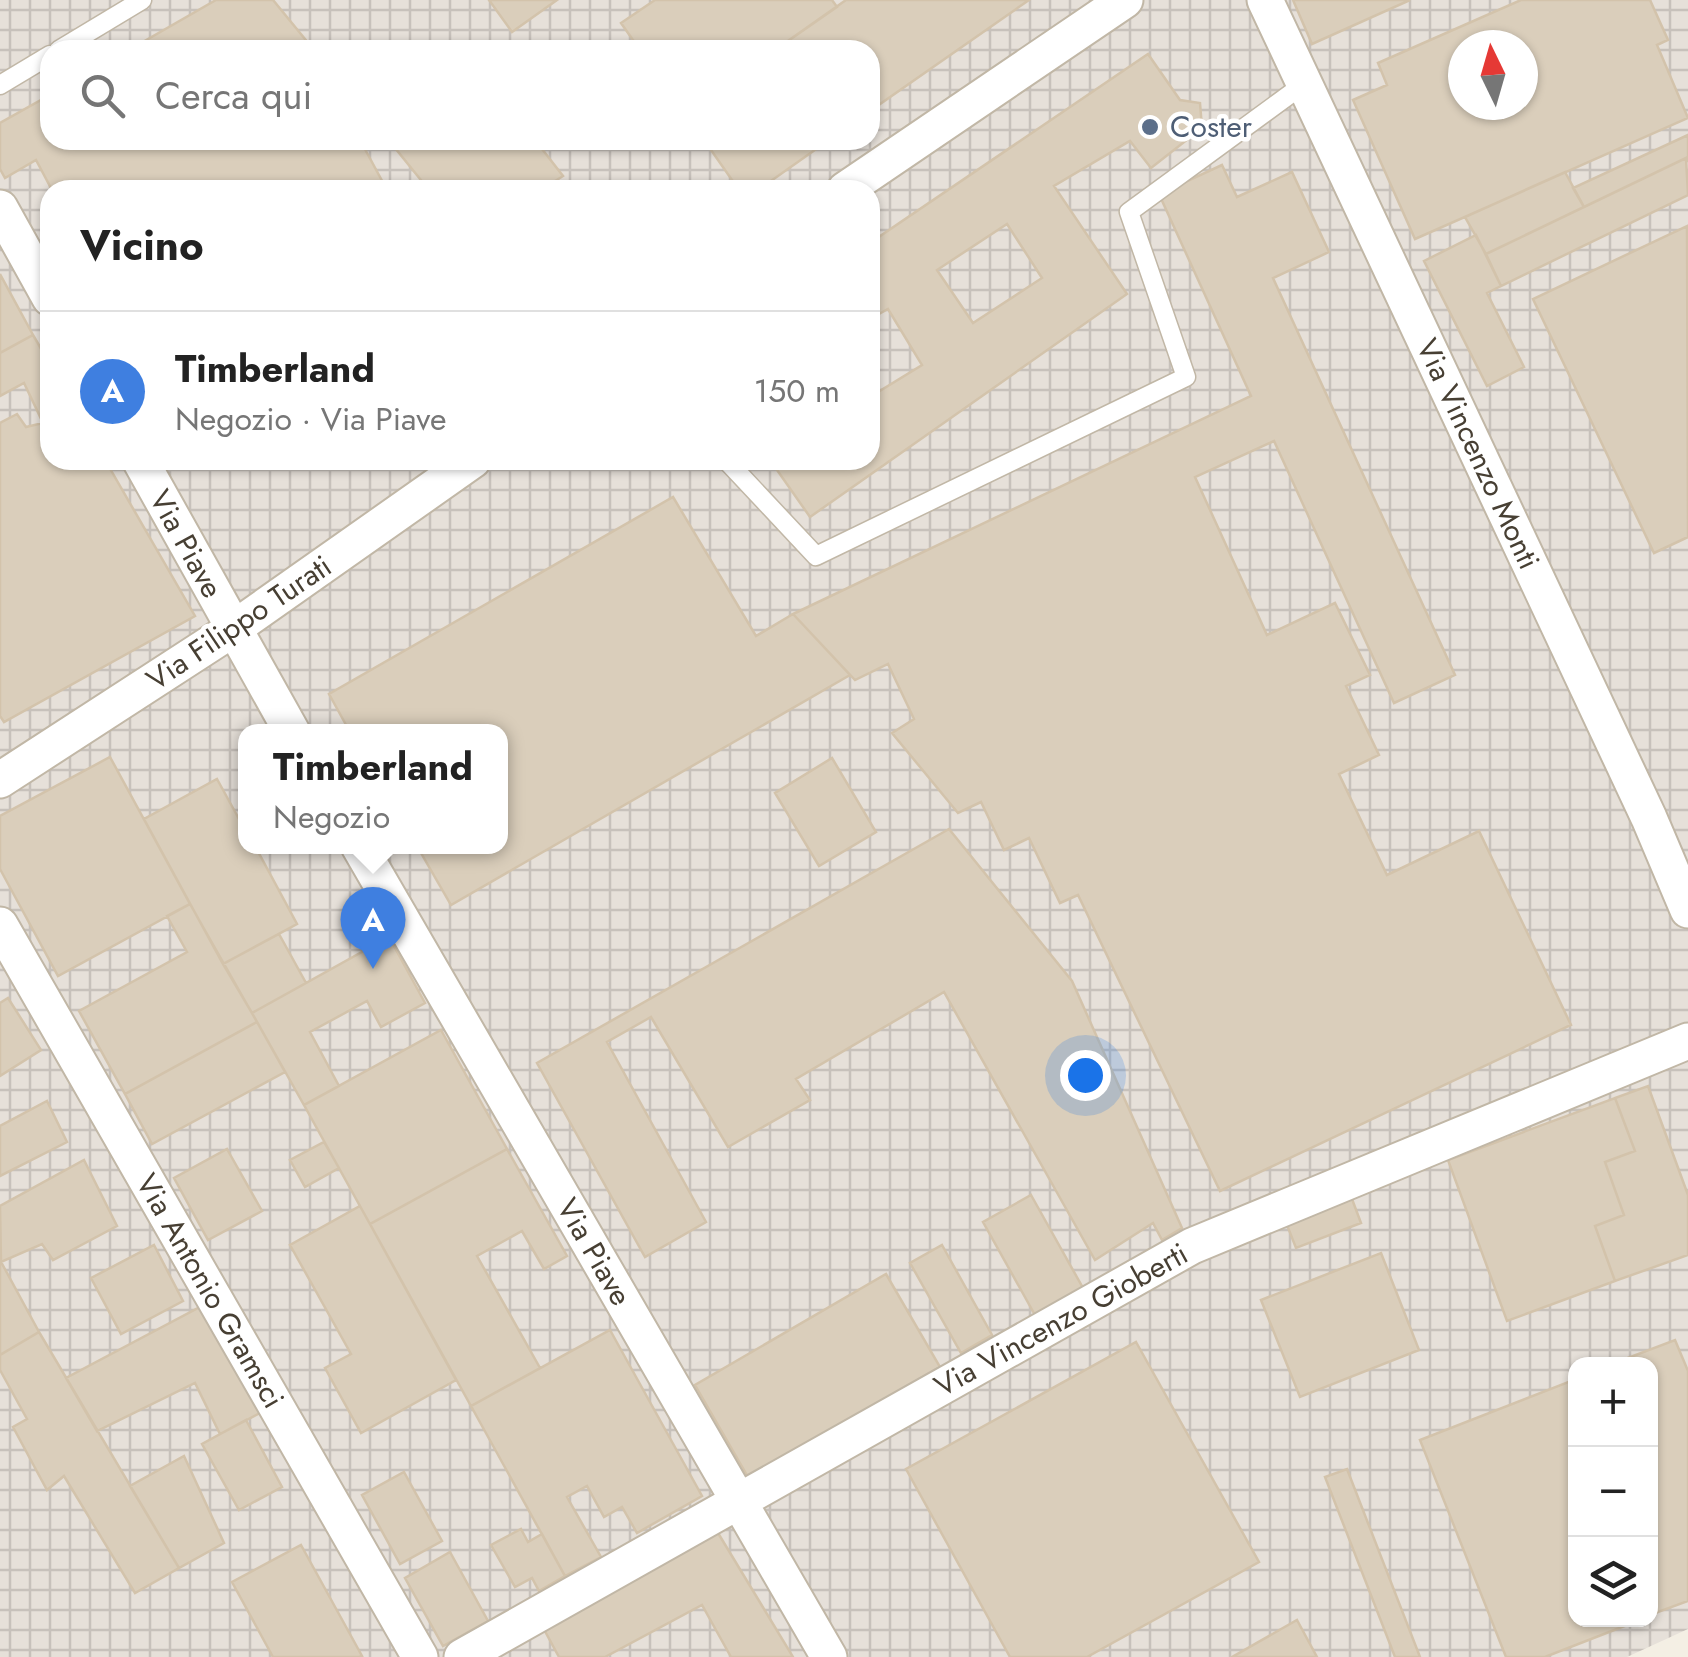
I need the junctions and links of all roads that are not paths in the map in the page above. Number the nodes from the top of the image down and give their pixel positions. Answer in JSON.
{"nodes":[{"id":1,"x":142,"y":0,"type":"edge"},
{"id":2,"x":1125,"y":0,"type":"edge"},
{"id":3,"x":1264,"y":0,"type":"edge"},
{"id":4,"x":76,"y":40,"type":"edge"},
{"id":5,"x":40,"y":61,"type":"edge"},
{"id":6,"x":1304,"y":84,"type":"junction"},
{"id":7,"x":0,"y":86,"type":"edge"},
{"id":8,"x":861,"y":180,"type":"edge"},
{"id":9,"x":2,"y":218,"type":"edge"},
{"id":10,"x":40,"y":281,"type":"edge"},
{"id":11,"x":146,"y":470,"type":"edge"},
{"id":12,"x":459,"y":470,"type":"edge"},
{"id":13,"x":735,"y":470,"type":"edge"},
{"id":14,"x":234,"y":630,"type":"junction"},
{"id":15,"x":287,"y":724,"type":"edge"},
{"id":16,"x":0,"y":780,"type":"edge"},
{"id":17,"x":364,"y":854,"type":"edge"},
{"id":18,"x":1688,"y":910,"type":"edge"},
{"id":19,"x":0,"y":924,"type":"edge"},
{"id":20,"x":1688,"y":1041,"type":"edge"},
{"id":21,"x":739,"y":1500,"type":"junction"},
{"id":22,"x":420,"y":1657,"type":"edge"},
{"id":23,"x":462,"y":1657,"type":"edge"},
{"id":24,"x":828,"y":1657,"type":"edge"}],
"edges":[{"from":1,"to":4,"type":"lane"},
{"from":2,"to":8,"type":"street"},
{"from":3,"to":6,"type":"street","name":"Via Vincenzo Monti"},
{"from":5,"to":7,"type":"lane"},
{"from":6,"to":13,"type":"lane"},
{"from":6,"to":18,"type":"street","name":"Via Vincenzo Monti"},
{"from":9,"to":10,"type":"street"},
{"from":11,"to":14,"type":"street","name":"Via Piave"},
{"from":12,"to":14,"type":"street","name":"Via Filippo Turati"},
{"from":14,"to":15,"type":"street","name":"Via Piave"},
{"from":14,"to":16,"type":"street","name":"Via Filippo Turati"},
{"from":17,"to":21,"type":"street","name":"Via Piave"},
{"from":19,"to":22,"type":"street","name":"Via Antonio Gramsci"},
{"from":20,"to":21,"type":"street","name":"Via Vincenzo Gioberti"},
{"from":21,"to":23,"type":"street","name":"Via Vincenzo Gioberti"},
{"from":21,"to":24,"type":"street","name":"Via Piave"}]}
